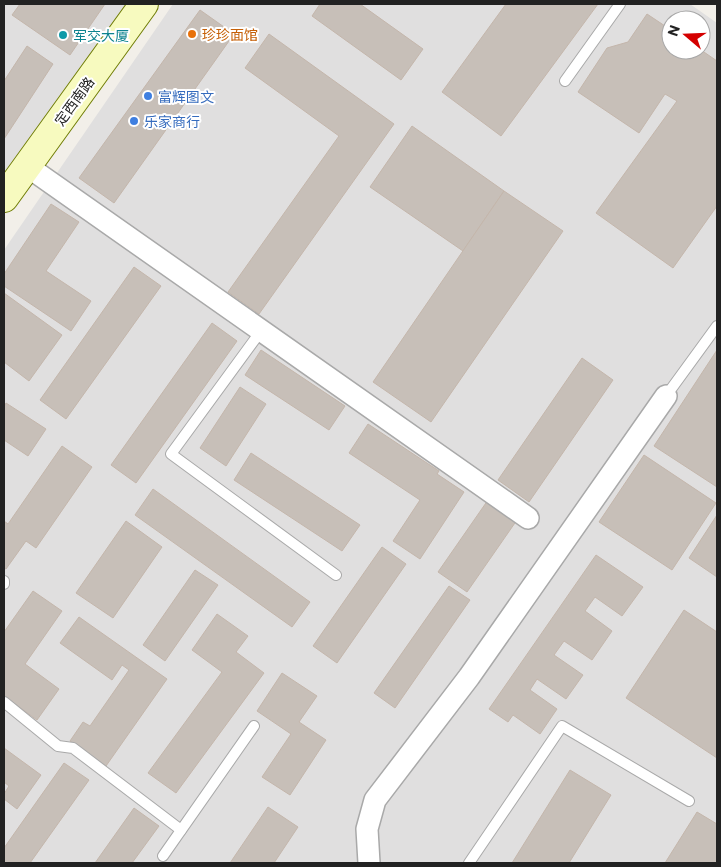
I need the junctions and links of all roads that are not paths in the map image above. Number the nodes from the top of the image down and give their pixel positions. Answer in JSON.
{"nodes":[{"id":1,"x":144,"y":4,"type":"edge"},
{"id":2,"x":620,"y":4,"type":"edge"},
{"id":3,"x":565,"y":81,"type":"dead end"},
{"id":4,"x":27,"y":166,"type":"junction"},
{"id":5,"x":4,"y":198,"type":"edge"},
{"id":6,"x":717,"y":326,"type":"edge"},
{"id":7,"x":261,"y":330,"type":"junction"},
{"id":8,"x":666,"y":396,"type":"joint"},
{"id":9,"x":528,"y":518,"type":"dead end"},
{"id":10,"x":336,"y":575,"type":"dead end"},
{"id":11,"x":4,"y":702,"type":"edge"},
{"id":12,"x":254,"y":726,"type":"dead end"},
{"id":13,"x":689,"y":801,"type":"dead end"},
{"id":14,"x":181,"y":830,"type":"junction"},
{"id":15,"x":163,"y":856,"type":"dead end"},
{"id":16,"x":369,"y":863,"type":"edge"},
{"id":17,"x":469,"y":863,"type":"edge"}],
"edges":[{"from":1,"to":4,"type":"main road","name":"定西南路"},
{"from":2,"to":3,"type":"lane"},
{"from":4,"to":5,"type":"main road","name":"定西南路"},
{"from":4,"to":7,"type":"street"},
{"from":6,"to":8,"type":"lane"},
{"from":7,"to":9,"type":"street"},
{"from":7,"to":10,"type":"lane"},
{"from":8,"to":16,"type":"street"},
{"from":11,"to":14,"type":"lane"},
{"from":12,"to":14,"type":"lane"},
{"from":13,"to":17,"type":"lane"},
{"from":14,"to":15,"type":"lane"}]}
